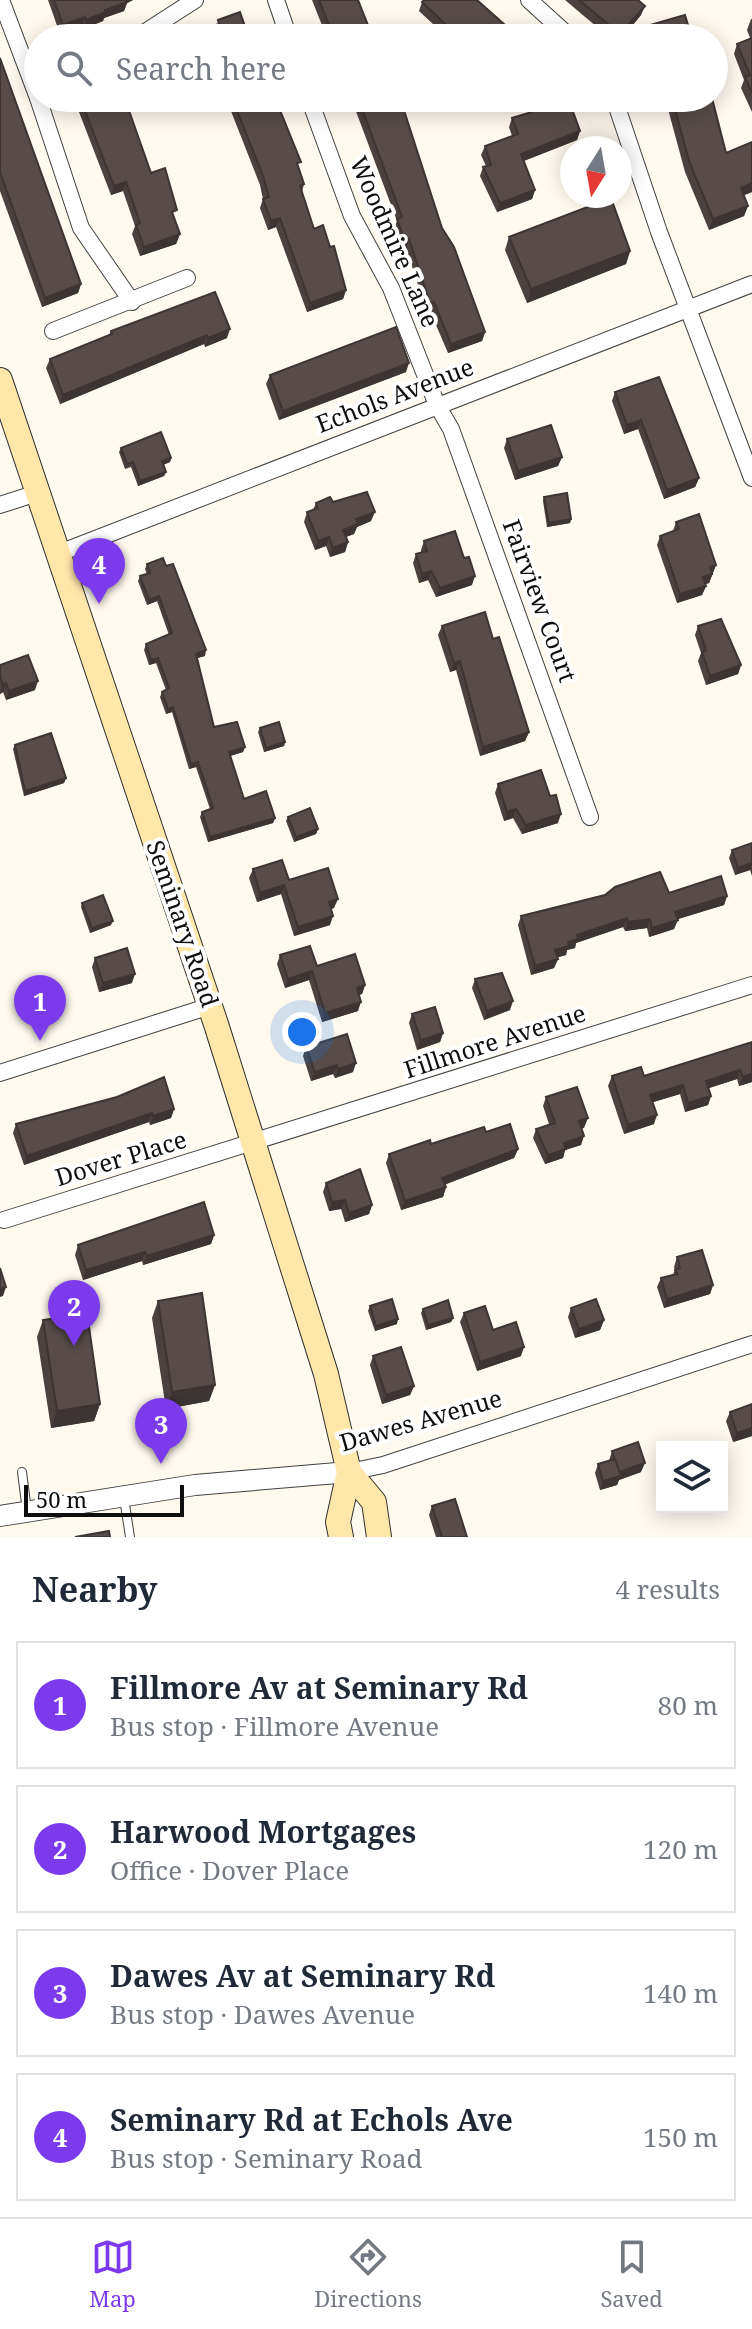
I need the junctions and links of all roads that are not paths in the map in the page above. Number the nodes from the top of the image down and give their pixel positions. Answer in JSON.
{"nodes":[{"id":1,"x":1,"y":0,"type":"edge"},
{"id":2,"x":195,"y":0,"type":"edge"},
{"id":3,"x":276,"y":0,"type":"edge"},
{"id":4,"x":529,"y":0,"type":"edge"},
{"id":5,"x":158,"y":24,"type":"edge"},
{"id":6,"x":284,"y":24,"type":"edge"},
{"id":7,"x":556,"y":24,"type":"edge"},
{"id":8,"x":24,"y":52,"type":"edge"},
{"id":9,"x":43,"y":112,"type":"edge"},
{"id":10,"x":314,"y":112,"type":"edge"},
{"id":11,"x":619,"y":112,"type":"edge"},
{"id":12,"x":187,"y":278,"type":"dead end"},
{"id":13,"x":752,"y":284,"type":"edge"},
{"id":14,"x":132,"y":302,"type":"junction"},
{"id":15,"x":689,"y":311,"type":"junction"},
{"id":16,"x":53,"y":331,"type":"dead end"},
{"id":17,"x":0,"y":380,"type":"edge"},
{"id":18,"x":437,"y":405,"type":"junction"},
{"id":19,"x":752,"y":478,"type":"edge"},
{"id":20,"x":37,"y":493,"type":"junction"},
{"id":21,"x":0,"y":505,"type":"edge"},
{"id":22,"x":57,"y":554,"type":"junction"},
{"id":23,"x":590,"y":817,"type":"dead end"},
{"id":24,"x":752,"y":985,"type":"edge"},
{"id":25,"x":210,"y":1006,"type":"junction"},
{"id":26,"x":0,"y":1073,"type":"edge"},
{"id":27,"x":252,"y":1144,"type":"junction"},
{"id":28,"x":4,"y":1220,"type":"dead end"},
{"id":29,"x":752,"y":1344,"type":"edge"},
{"id":30,"x":22,"y":1472,"type":"dead end"},
{"id":31,"x":349,"y":1472,"type":"junction"},
{"id":32,"x":124,"y":1497,"type":"junction"},
{"id":33,"x":27,"y":1511,"type":"junction"},
{"id":34,"x":0,"y":1516,"type":"edge"},
{"id":35,"x":130,"y":1537,"type":"edge"},
{"id":36,"x":341,"y":1537,"type":"edge"},
{"id":37,"x":379,"y":1537,"type":"edge"}],
"edges":[{"from":1,"to":8,"type":"street"},
{"from":2,"to":5,"type":"street"},
{"from":3,"to":6,"type":"street"},
{"from":4,"to":7,"type":"street"},
{"from":9,"to":14,"type":"street"},
{"from":10,"to":18,"type":"street","name":"Woodmire Lane"},
{"from":11,"to":15,"type":"street"},
{"from":12,"to":14,"type":"street"},
{"from":13,"to":15,"type":"street","name":"Echols Avenue"},
{"from":14,"to":16,"type":"street"},
{"from":15,"to":18,"type":"street","name":"Echols Avenue"},
{"from":15,"to":19,"type":"street"},
{"from":17,"to":20,"type":"main road","name":"Seminary Road"},
{"from":18,"to":22,"type":"street","name":"Echols Avenue"},
{"from":18,"to":23,"type":"street","name":"Fairview Court"},
{"from":20,"to":21,"type":"street"},
{"from":20,"to":22,"type":"main road","name":"Seminary Road"},
{"from":22,"to":25,"type":"main road","name":"Seminary Road"},
{"from":24,"to":27,"type":"street","name":"Fillmore Avenue"},
{"from":25,"to":26,"type":"street"},
{"from":25,"to":27,"type":"main road","name":"Seminary Road"},
{"from":27,"to":28,"type":"street","name":"Dover Place"},
{"from":27,"to":31,"type":"main road","name":"Seminary Road"},
{"from":29,"to":31,"type":"street","name":"Dawes Avenue"},
{"from":30,"to":33,"type":"lane"},
{"from":31,"to":32,"type":"street","name":"Dawes Avenue"},
{"from":31,"to":36,"type":"main road","name":"Seminary Road"},
{"from":31,"to":37,"type":"main road","name":"Seminary Road"},
{"from":32,"to":33,"type":"street","name":"Dawes Avenue"},
{"from":32,"to":35,"type":"lane"},
{"from":33,"to":34,"type":"street","name":"Dawes Avenue"}]}
